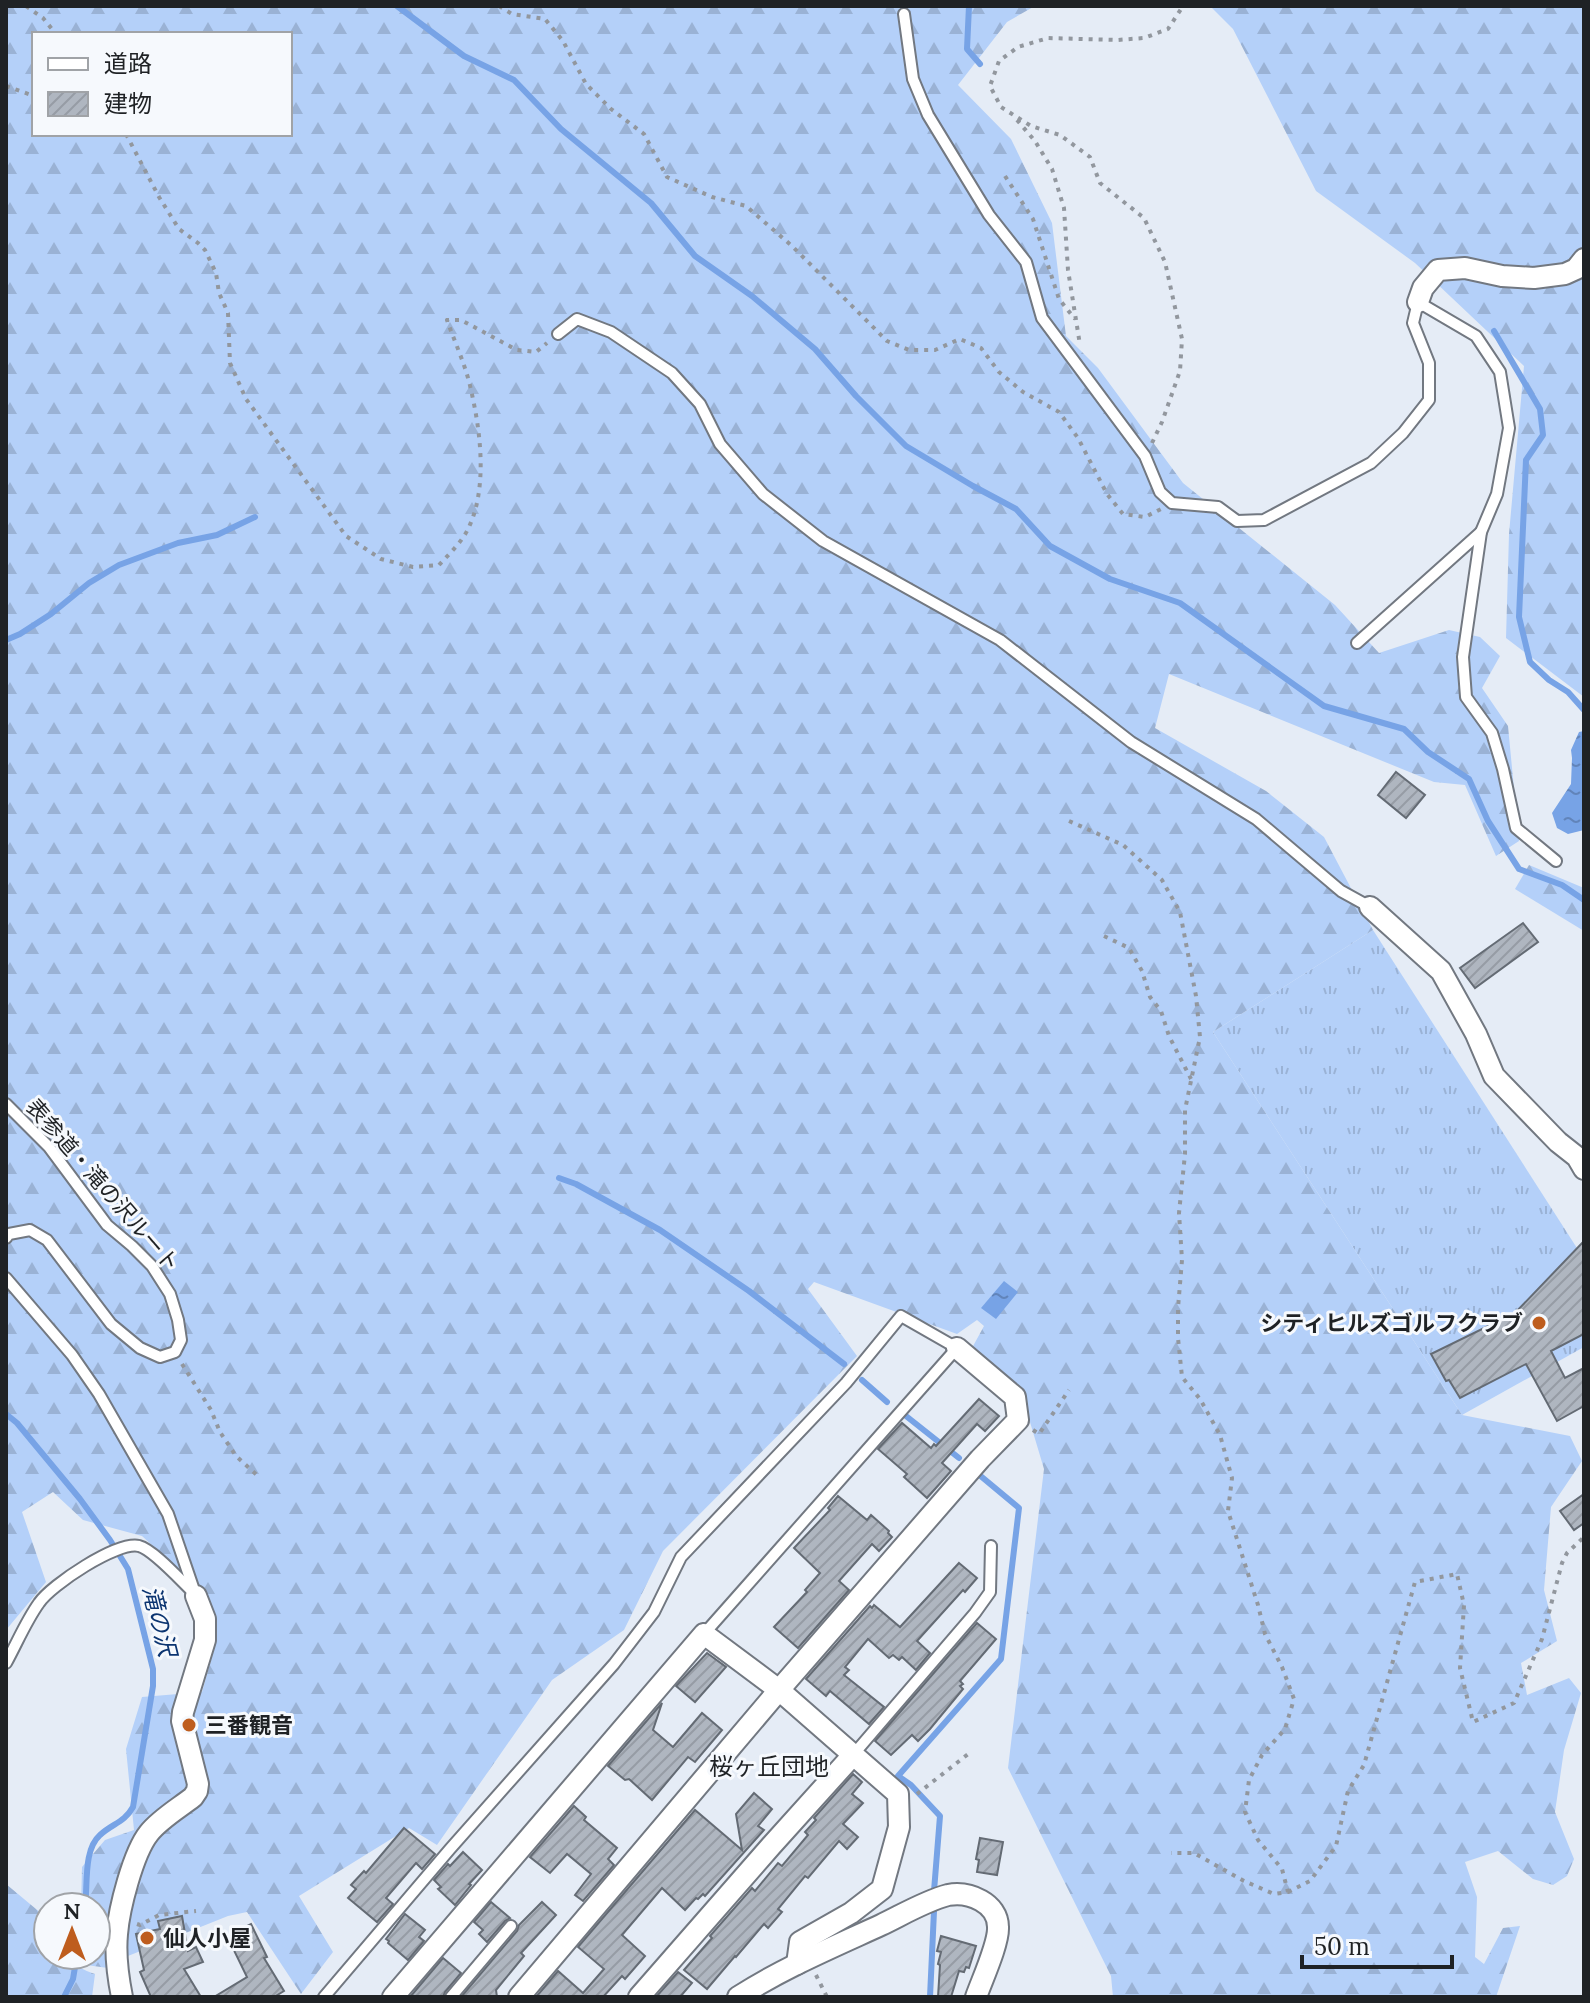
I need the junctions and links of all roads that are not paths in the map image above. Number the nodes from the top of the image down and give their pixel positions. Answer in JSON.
{"nodes":[{"id":1,"x":904,"y":14,"type":"dead end"},
{"id":2,"x":1584,"y":259,"type":"edge"},
{"id":3,"x":1418,"y":302,"type":"junction"},
{"id":4,"x":558,"y":334,"type":"road end"},
{"id":5,"x":1481,"y":532,"type":"junction"},
{"id":6,"x":1357,"y":643,"type":"dead end"},
{"id":7,"x":1556,"y":861,"type":"dead end"},
{"id":8,"x":1370,"y":907,"type":"joint"},
{"id":9,"x":6,"y":1104,"type":"edge"},
{"id":10,"x":1584,"y":1169,"type":"edge"},
{"id":11,"x":6,"y":1238,"type":"edge"},
{"id":12,"x":6,"y":1278,"type":"edge"},
{"id":13,"x":957,"y":1348,"type":"junction"},
{"id":14,"x":991,"y":1546,"type":"dead end"},
{"id":15,"x":196,"y":1596,"type":"junction"},
{"id":16,"x":704,"y":1634,"type":"junction"},
{"id":17,"x":6,"y":1663,"type":"edge"},
{"id":18,"x":779,"y":1690,"type":"junction"},
{"id":19,"x":853,"y":1755,"type":"junction"},
{"id":20,"x":511,"y":1926,"type":"dead end"},
{"id":21,"x":797,"y":1964,"type":"junction"},
{"id":22,"x":122,"y":1997,"type":"edge"},
{"id":23,"x":324,"y":1997,"type":"edge"},
{"id":24,"x":393,"y":1997,"type":"edge"},
{"id":25,"x":451,"y":1997,"type":"edge"},
{"id":26,"x":519,"y":1997,"type":"edge"},
{"id":27,"x":639,"y":1997,"type":"edge"},
{"id":28,"x":738,"y":1997,"type":"edge"},
{"id":29,"x":976,"y":1997,"type":"edge"}],
"edges":[{"from":1,"to":3,"type":"lane"},
{"from":2,"to":3,"type":"street"},
{"from":3,"to":5,"type":"lane"},
{"from":4,"to":8,"type":"lane"},
{"from":5,"to":6,"type":"lane"},
{"from":5,"to":7,"type":"lane"},
{"from":8,"to":10,"type":"street"},
{"from":9,"to":11,"type":"lane","name":"表参道・滝の沢ルート"},
{"from":12,"to":15,"type":"lane"},
{"from":13,"to":16,"type":"lane"},
{"from":13,"to":18,"type":"street"},
{"from":13,"to":23,"type":"lane"},
{"from":14,"to":19,"type":"lane"},
{"from":15,"to":17,"type":"lane"},
{"from":15,"to":22,"type":"street"},
{"from":16,"to":18,"type":"street"},
{"from":16,"to":24,"type":"street"},
{"from":18,"to":19,"type":"street"},
{"from":18,"to":26,"type":"street"},
{"from":19,"to":21,"type":"street"},
{"from":19,"to":27,"type":"street"},
{"from":20,"to":25,"type":"lane"},
{"from":21,"to":28,"type":"street"},
{"from":21,"to":29,"type":"street"}]}
